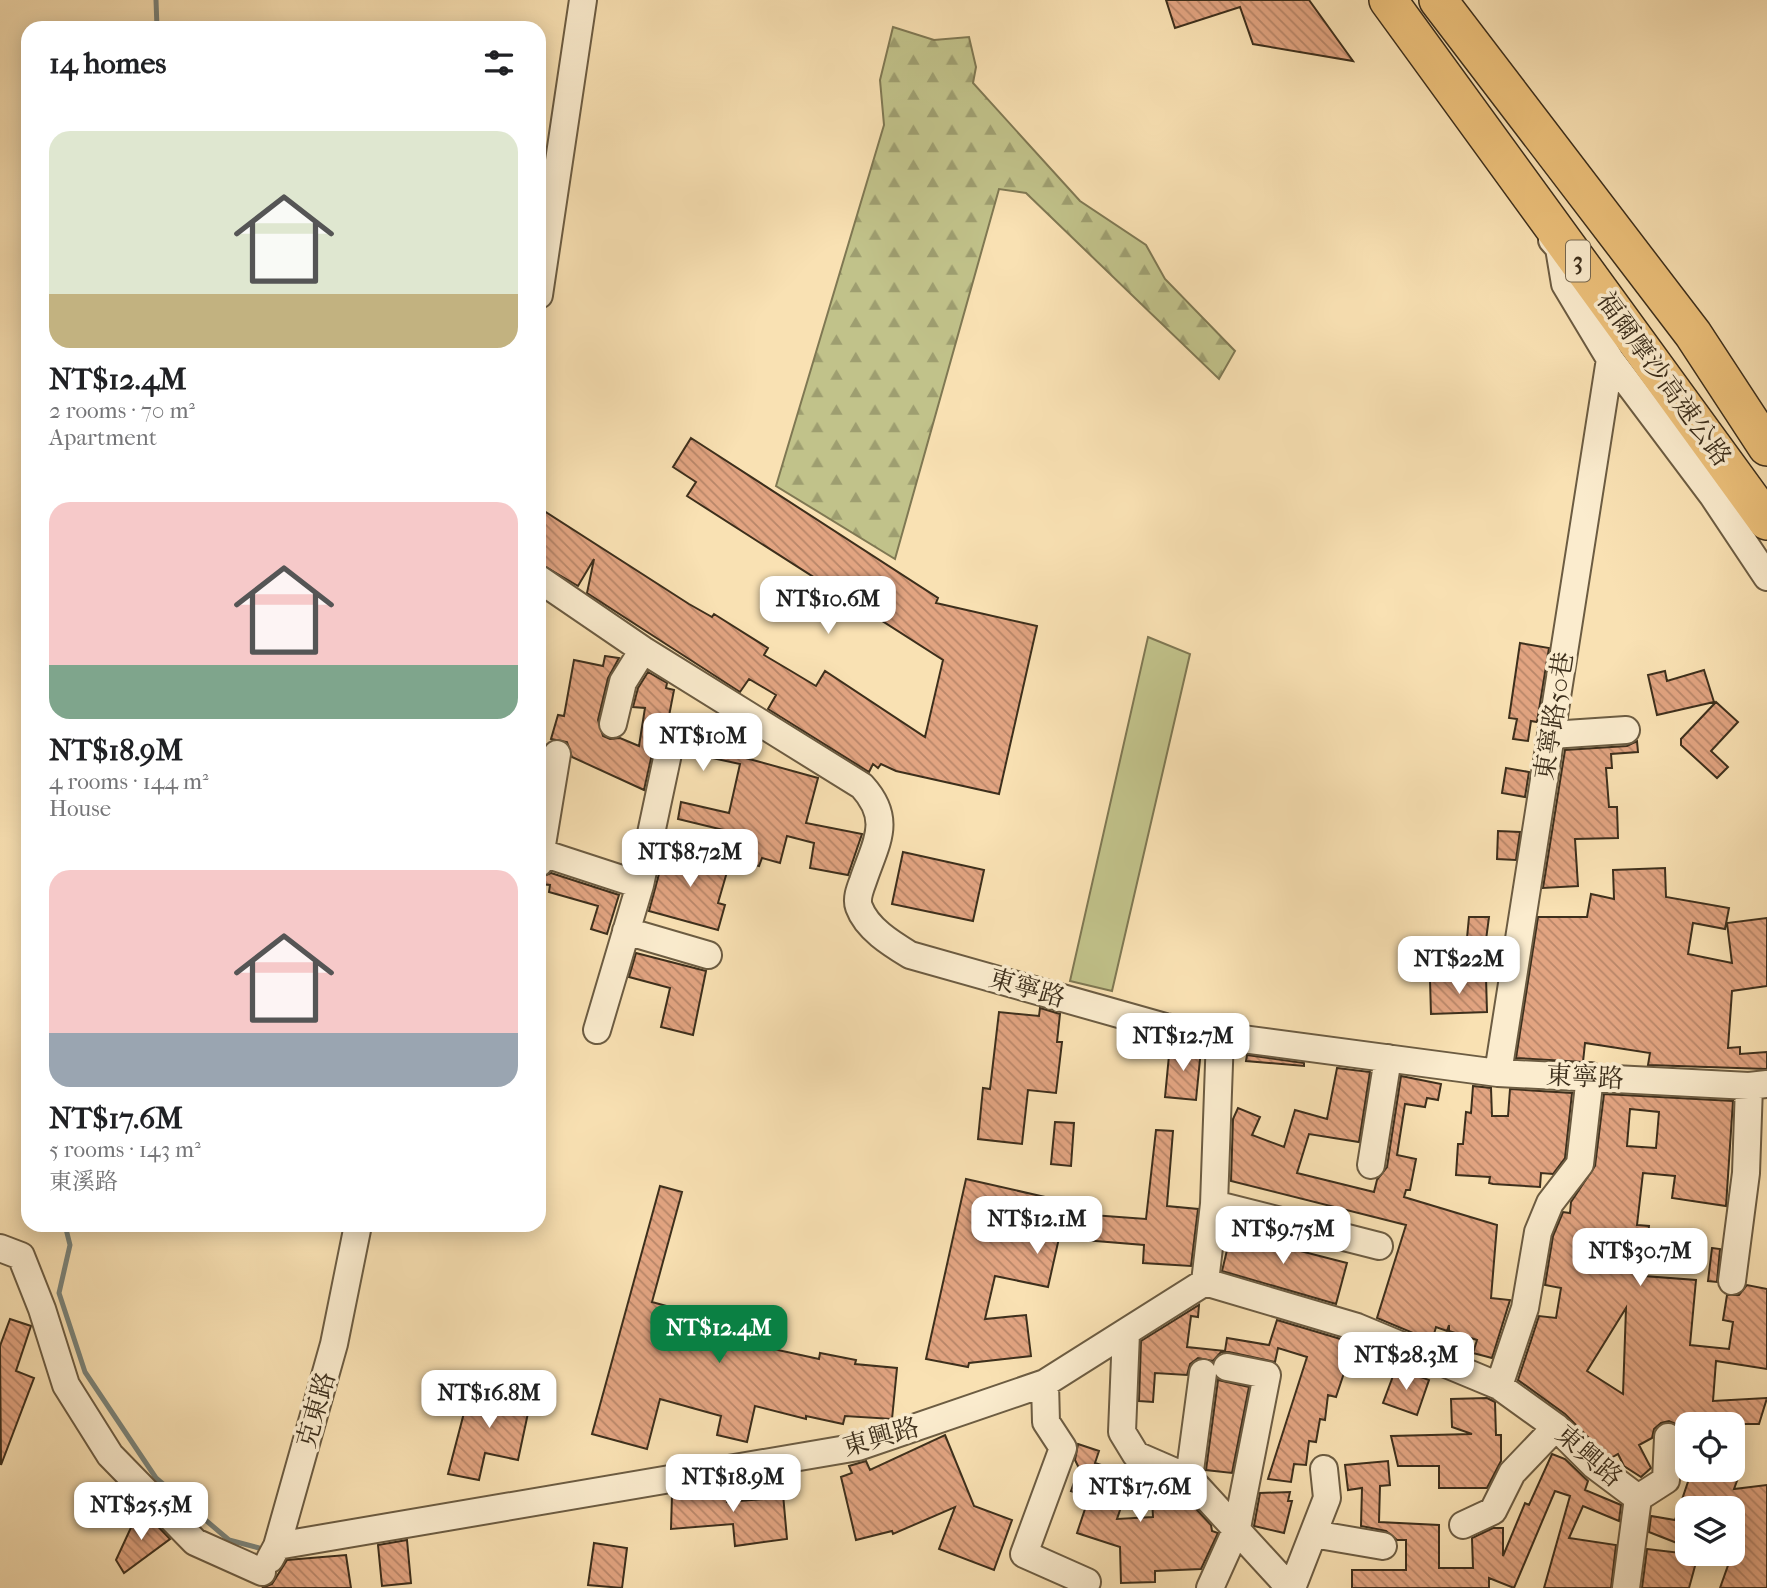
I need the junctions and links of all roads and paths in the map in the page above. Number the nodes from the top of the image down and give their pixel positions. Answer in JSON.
{"nodes":[{"id":1,"x":583,"y":0,"type":"edge"},
{"id":2,"x":1367,"y":0,"type":"edge"},
{"id":3,"x":1388,"y":0,"type":"edge"},
{"id":4,"x":1438,"y":0,"type":"edge"},
{"id":5,"x":546,"y":248,"type":"edge"},
{"id":6,"x":1610,"y":359,"type":"junction"},
{"id":7,"x":1767,"y":447,"type":"edge"},
{"id":8,"x":1767,"y":521,"type":"edge"},
{"id":9,"x":1767,"y":577,"type":"edge"},
{"id":10,"x":546,"y":584,"type":"edge"},
{"id":11,"x":643,"y":650,"type":"junction"},
{"id":12,"x":613,"y":724,"type":"dead end"},
{"id":13,"x":1626,"y":730,"type":"dead end"},
{"id":14,"x":1551,"y":735,"type":"junction"},
{"id":15,"x":669,"y":749,"type":"dead end"},
{"id":16,"x":556,"y":754,"type":"dead end"},
{"id":17,"x":546,"y":818,"type":"edge"},
{"id":18,"x":546,"y":858,"type":"edge"},
{"id":19,"x":640,"y":885,"type":"junction"},
{"id":20,"x":626,"y":931,"type":"junction"},
{"id":21,"x":708,"y":955,"type":"dead end"},
{"id":22,"x":597,"y":1030,"type":"dead end"},
{"id":23,"x":1220,"y":1037,"type":"junction"},
{"id":24,"x":1388,"y":1058,"type":"junction"},
{"id":25,"x":1498,"y":1073,"type":"junction"},
{"id":26,"x":1590,"y":1076,"type":"junction"},
{"id":27,"x":1758,"y":1085,"type":"edge"},
{"id":28,"x":1371,"y":1165,"type":"dead end"},
{"id":29,"x":1214,"y":1204,"type":"junction"},
{"id":30,"x":357,"y":1232,"type":"edge"},
{"id":31,"x":1379,"y":1246,"type":"dead end"},
{"id":32,"x":0,"y":1248,"type":"edge"},
{"id":33,"x":1732,"y":1281,"type":"dead end"},
{"id":34,"x":1205,"y":1282,"type":"junction"},
{"id":35,"x":1126,"y":1333,"type":"junction"},
{"id":36,"x":1045,"y":1383,"type":"junction"},
{"id":37,"x":1499,"y":1386,"type":"junction"},
{"id":38,"x":1556,"y":1427,"type":"junction"},
{"id":39,"x":1668,"y":1437,"type":"dead end"},
{"id":40,"x":1324,"y":1469,"type":"dead end"},
{"id":41,"x":1189,"y":1478,"type":"junction"},
{"id":42,"x":1638,"y":1498,"type":"junction"},
{"id":43,"x":1463,"y":1525,"type":"dead end"},
{"id":44,"x":1237,"y":1528,"type":"junction"},
{"id":45,"x":1313,"y":1534,"type":"junction"},
{"id":46,"x":277,"y":1546,"type":"junction"},
{"id":47,"x":1383,"y":1546,"type":"dead end"},
{"id":48,"x":258,"y":1580,"type":"edge"},
{"id":49,"x":1087,"y":1582,"type":"dead end"},
{"id":50,"x":1210,"y":1588,"type":"edge"},
{"id":51,"x":1291,"y":1588,"type":"edge"},
{"id":52,"x":1626,"y":1588,"type":"edge"}],
"edges":[{"from":1,"to":5,"type":"street"},
{"from":2,"to":6,"type":"street"},
{"from":3,"to":8,"type":"highway","name":"福爾摩沙高速公路","number":"3"},
{"from":4,"to":7,"type":"highway","name":"福爾摩沙高速公路","number":"3"},
{"from":6,"to":9,"type":"street"},
{"from":6,"to":14,"type":"street","name":"東寧路50巷"},
{"from":10,"to":11,"type":"street","name":"東寧路"},
{"from":11,"to":12,"type":"street"},
{"from":11,"to":23,"type":"street","name":"東寧路"},
{"from":13,"to":14,"type":"street"},
{"from":14,"to":25,"type":"street","name":"東寧路50巷"},
{"from":15,"to":19,"type":"street"},
{"from":16,"to":17,"type":"street"},
{"from":18,"to":19,"type":"street"},
{"from":19,"to":20,"type":"street"},
{"from":20,"to":21,"type":"street"},
{"from":20,"to":22,"type":"street"},
{"from":23,"to":24,"type":"street","name":"東寧路"},
{"from":23,"to":29,"type":"street"},
{"from":24,"to":25,"type":"street","name":"東寧路"},
{"from":24,"to":28,"type":"street"},
{"from":25,"to":26,"type":"street","name":"東寧路"},
{"from":26,"to":27,"type":"street","name":"東寧路"},
{"from":26,"to":37,"type":"street"},
{"from":27,"to":33,"type":"street"},
{"from":29,"to":31,"type":"street"},
{"from":29,"to":34,"type":"street"},
{"from":30,"to":46,"type":"street","name":"克東路"},
{"from":32,"to":48,"type":"street"},
{"from":34,"to":35,"type":"street","name":"東興路"},
{"from":34,"to":37,"type":"street","name":"東興路"},
{"from":35,"to":36,"type":"street","name":"東興路"},
{"from":35,"to":41,"type":"street"},
{"from":36,"to":46,"type":"street","name":"東興路"},
{"from":36,"to":49,"type":"street"},
{"from":37,"to":38,"type":"street","name":"東興路"},
{"from":38,"to":42,"type":"street","name":"東興路"},
{"from":38,"to":43,"type":"street"},
{"from":39,"to":42,"type":"street"},
{"from":40,"to":45,"type":"street"},
{"from":41,"to":44,"type":"street"},
{"from":41,"to":44,"type":"street"},
{"from":42,"to":52,"type":"street","name":"東興路"},
{"from":44,"to":50,"type":"street"},
{"from":44,"to":51,"type":"street"},
{"from":45,"to":47,"type":"street"},
{"from":45,"to":51,"type":"street"},
{"from":46,"to":48,"type":"street","name":"克東路"}]}
